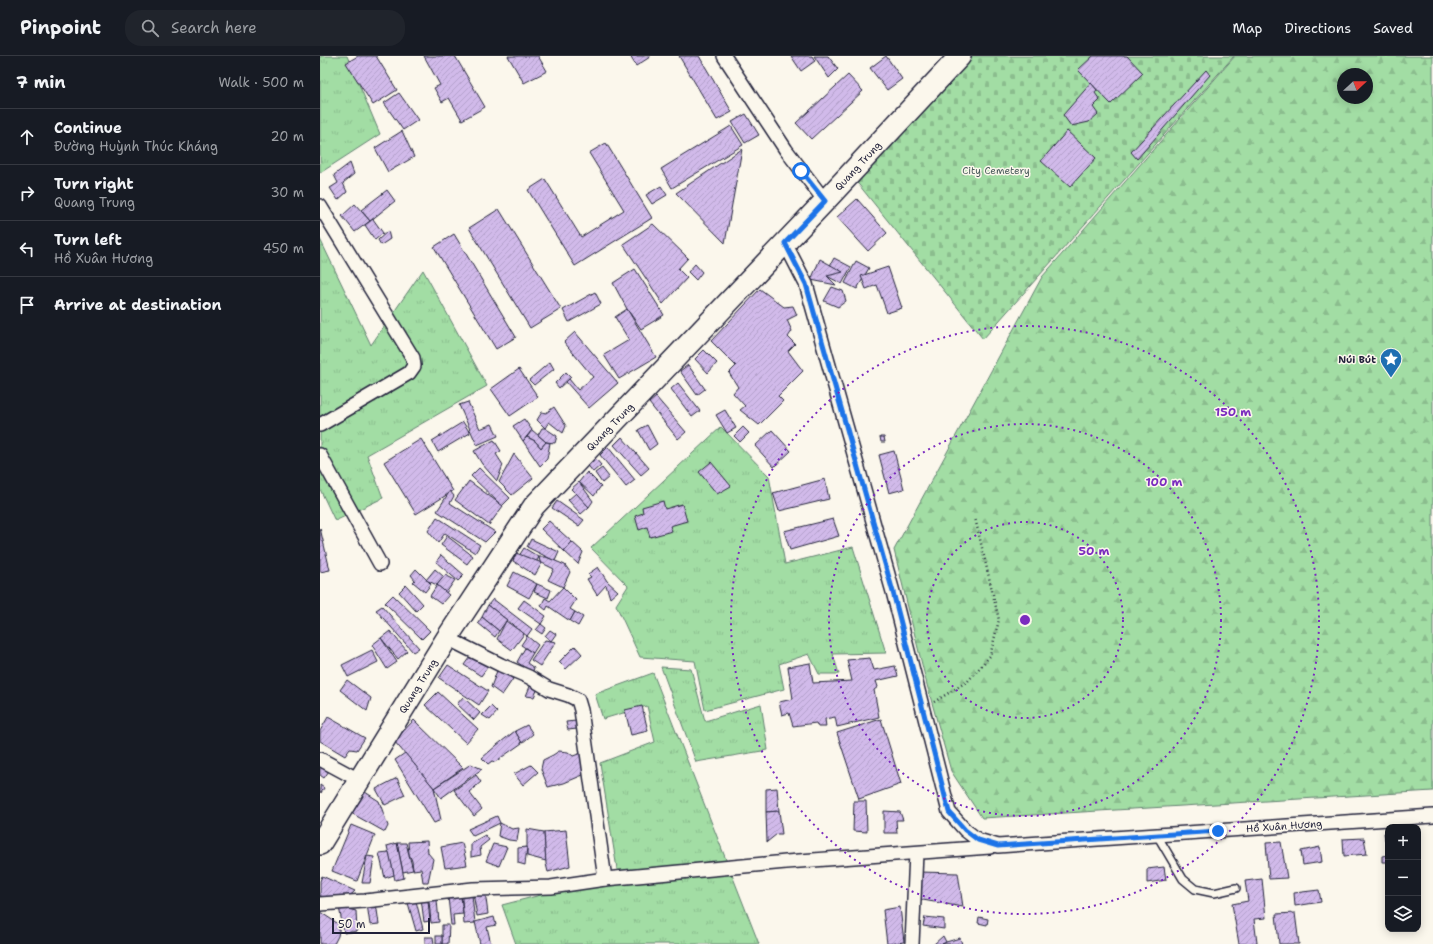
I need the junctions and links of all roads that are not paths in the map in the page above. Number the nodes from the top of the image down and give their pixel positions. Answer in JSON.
{"nodes":[{"id":1,"x":724,"y":56,"type":"edge"},
{"id":2,"x":960,"y":56,"type":"edge"},
{"id":3,"x":825,"y":201,"type":"junction"},
{"id":4,"x":320,"y":206,"type":"edge"},
{"id":5,"x":785,"y":243,"type":"junction"},
{"id":6,"x":320,"y":425,"type":"edge"},
{"id":7,"x":320,"y":455,"type":"edge"},
{"id":8,"x":380,"y":564,"type":"dead end"},
{"id":9,"x":447,"y":638,"type":"junction"},
{"id":10,"x":320,"y":759,"type":"edge"},
{"id":11,"x":359,"y":780,"type":"junction"},
{"id":12,"x":1433,"y":816,"type":"edge"},
{"id":13,"x":1157,"y":835,"type":"junction"},
{"id":14,"x":320,"y":844,"type":"edge"},
{"id":15,"x":998,"y":846,"type":"junction"},
{"id":16,"x":916,"y":853,"type":"junction"},
{"id":17,"x":605,"y":879,"type":"junction"},
{"id":18,"x":1236,"y":888,"type":"dead end"},
{"id":19,"x":320,"y":904,"type":"edge"},
{"id":20,"x":912,"y":944,"type":"edge"}],
"edges":[{"from":1,"to":3,"type":"street"},
{"from":2,"to":3,"type":"main road","name":"Quang Trung"},
{"from":3,"to":5,"type":"main road","name":"Quang Trung"},
{"from":4,"to":6,"type":"street"},
{"from":5,"to":9,"type":"main road","name":"Quang Trung"},
{"from":5,"to":15,"type":"street","name":"Hồ Xuân Hương"},
{"from":7,"to":8,"type":"street"},
{"from":9,"to":11,"type":"main road","name":"Quang Trung"},
{"from":9,"to":17,"type":"street"},
{"from":10,"to":11,"type":"street"},
{"from":11,"to":14,"type":"main road","name":"Quang Trung"},
{"from":12,"to":13,"type":"street","name":"Hồ Xuân Hương"},
{"from":13,"to":15,"type":"street","name":"Hồ Xuân Hương"},
{"from":13,"to":18,"type":"lane"},
{"from":15,"to":16,"type":"street"},
{"from":16,"to":17,"type":"street"},
{"from":16,"to":20,"type":"street"},
{"from":17,"to":19,"type":"street"}]}
